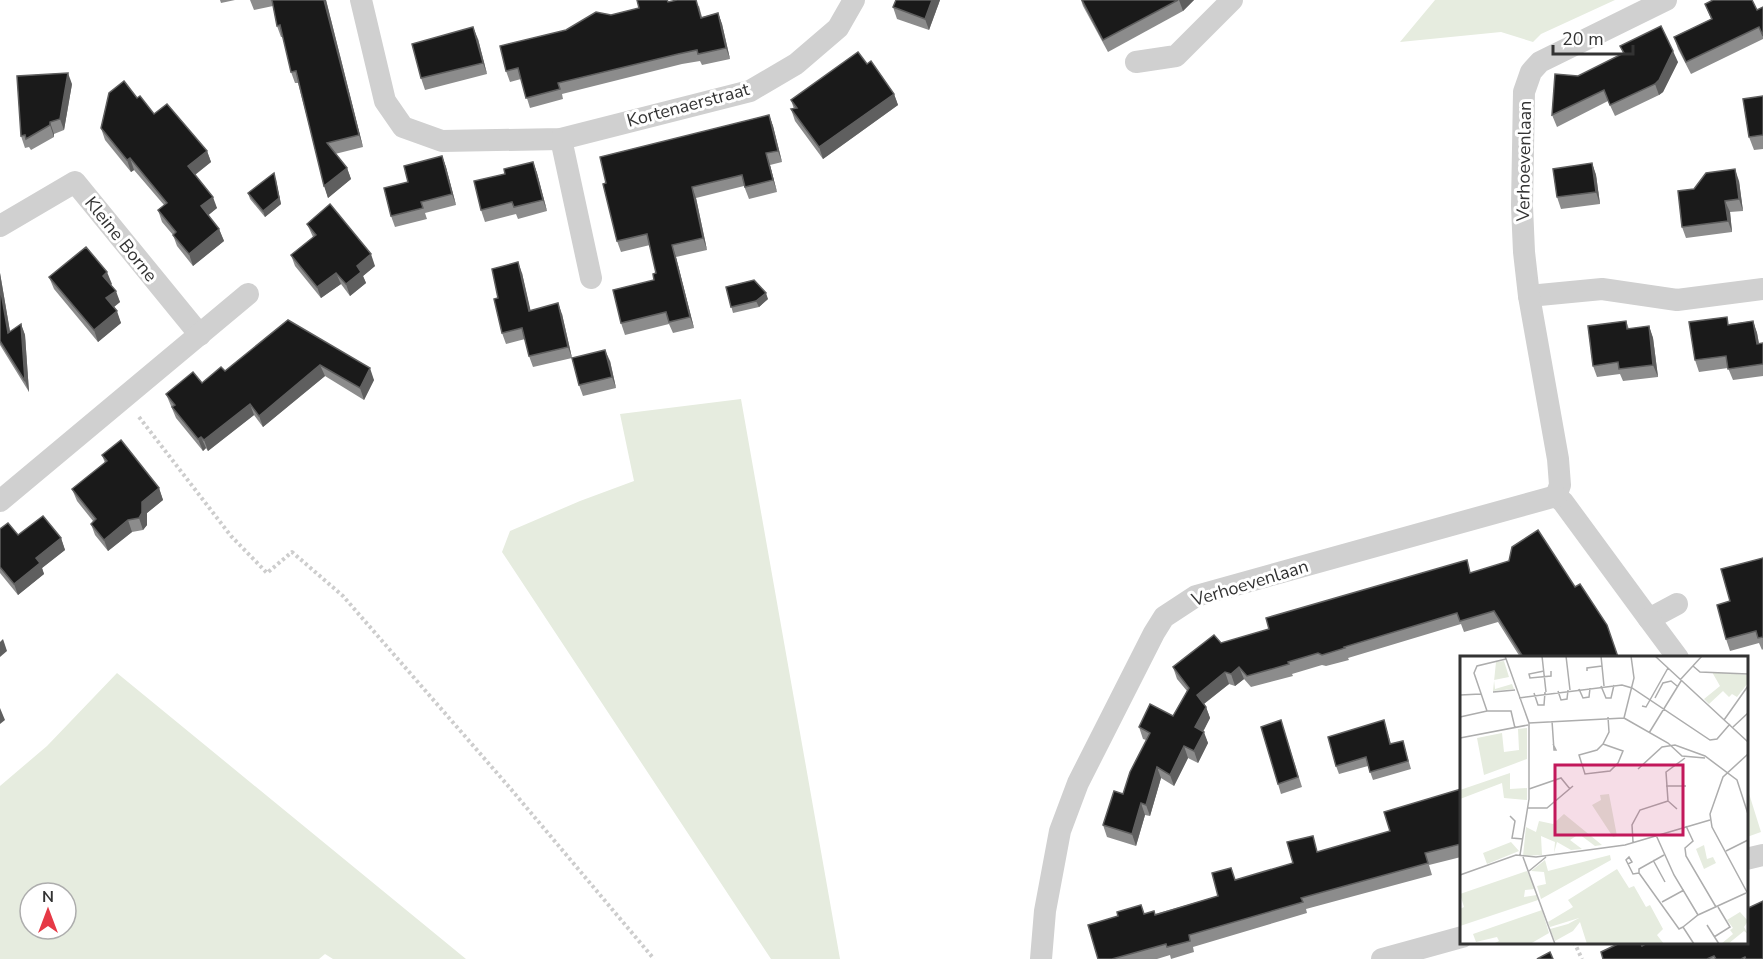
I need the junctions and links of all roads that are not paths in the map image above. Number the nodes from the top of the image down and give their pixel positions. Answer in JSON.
{"nodes":[{"id":1,"x":361,"y":0,"type":"edge"},
{"id":2,"x":854,"y":0,"type":"edge"},
{"id":3,"x":1232,"y":0,"type":"edge"},
{"id":4,"x":1666,"y":0,"type":"edge"},
{"id":5,"x":1136,"y":62,"type":"dead end"},
{"id":6,"x":561,"y":139,"type":"junction"},
{"id":7,"x":0,"y":226,"type":"edge"},
{"id":8,"x":591,"y":278,"type":"dead end"},
{"id":9,"x":1763,"y":289,"type":"edge"},
{"id":10,"x":248,"y":294,"type":"dead end"},
{"id":11,"x":1529,"y":296,"type":"junction"},
{"id":12,"x":200,"y":335,"type":"junction"},
{"id":13,"x":1556,"y":496,"type":"junction"},
{"id":14,"x":0,"y":501,"type":"edge"},
{"id":15,"x":1677,"y":604,"type":"dead end"},
{"id":16,"x":1650,"y":619,"type":"junction"},
{"id":17,"x":1677,"y":656,"type":"edge"},
{"id":18,"x":1763,"y":855,"type":"edge"},
{"id":19,"x":1748,"y":859,"type":"edge"},
{"id":20,"x":1460,"y":937,"type":"edge"},
{"id":21,"x":1388,"y":958,"type":"edge"},
{"id":22,"x":1041,"y":959,"type":"edge"}],
"edges":[{"from":1,"to":6,"type":"street","name":"Kortenaerstraat"},
{"from":2,"to":6,"type":"street","name":"Kortenaerstraat"},
{"from":3,"to":5,"type":"street"},
{"from":4,"to":11,"type":"street","name":"Verhoevenlaan"},
{"from":6,"to":8,"type":"street"},
{"from":7,"to":12,"type":"street","name":"Kleine Borne"},
{"from":9,"to":11,"type":"street"},
{"from":10,"to":12,"type":"street"},
{"from":11,"to":13,"type":"street","name":"Verhoevenlaan"},
{"from":12,"to":14,"type":"street"},
{"from":13,"to":16,"type":"street"},
{"from":13,"to":22,"type":"street","name":"Verhoevenlaan"},
{"from":15,"to":16,"type":"street"},
{"from":16,"to":17,"type":"street"},
{"from":18,"to":19,"type":"street"},
{"from":20,"to":21,"type":"street"}]}
